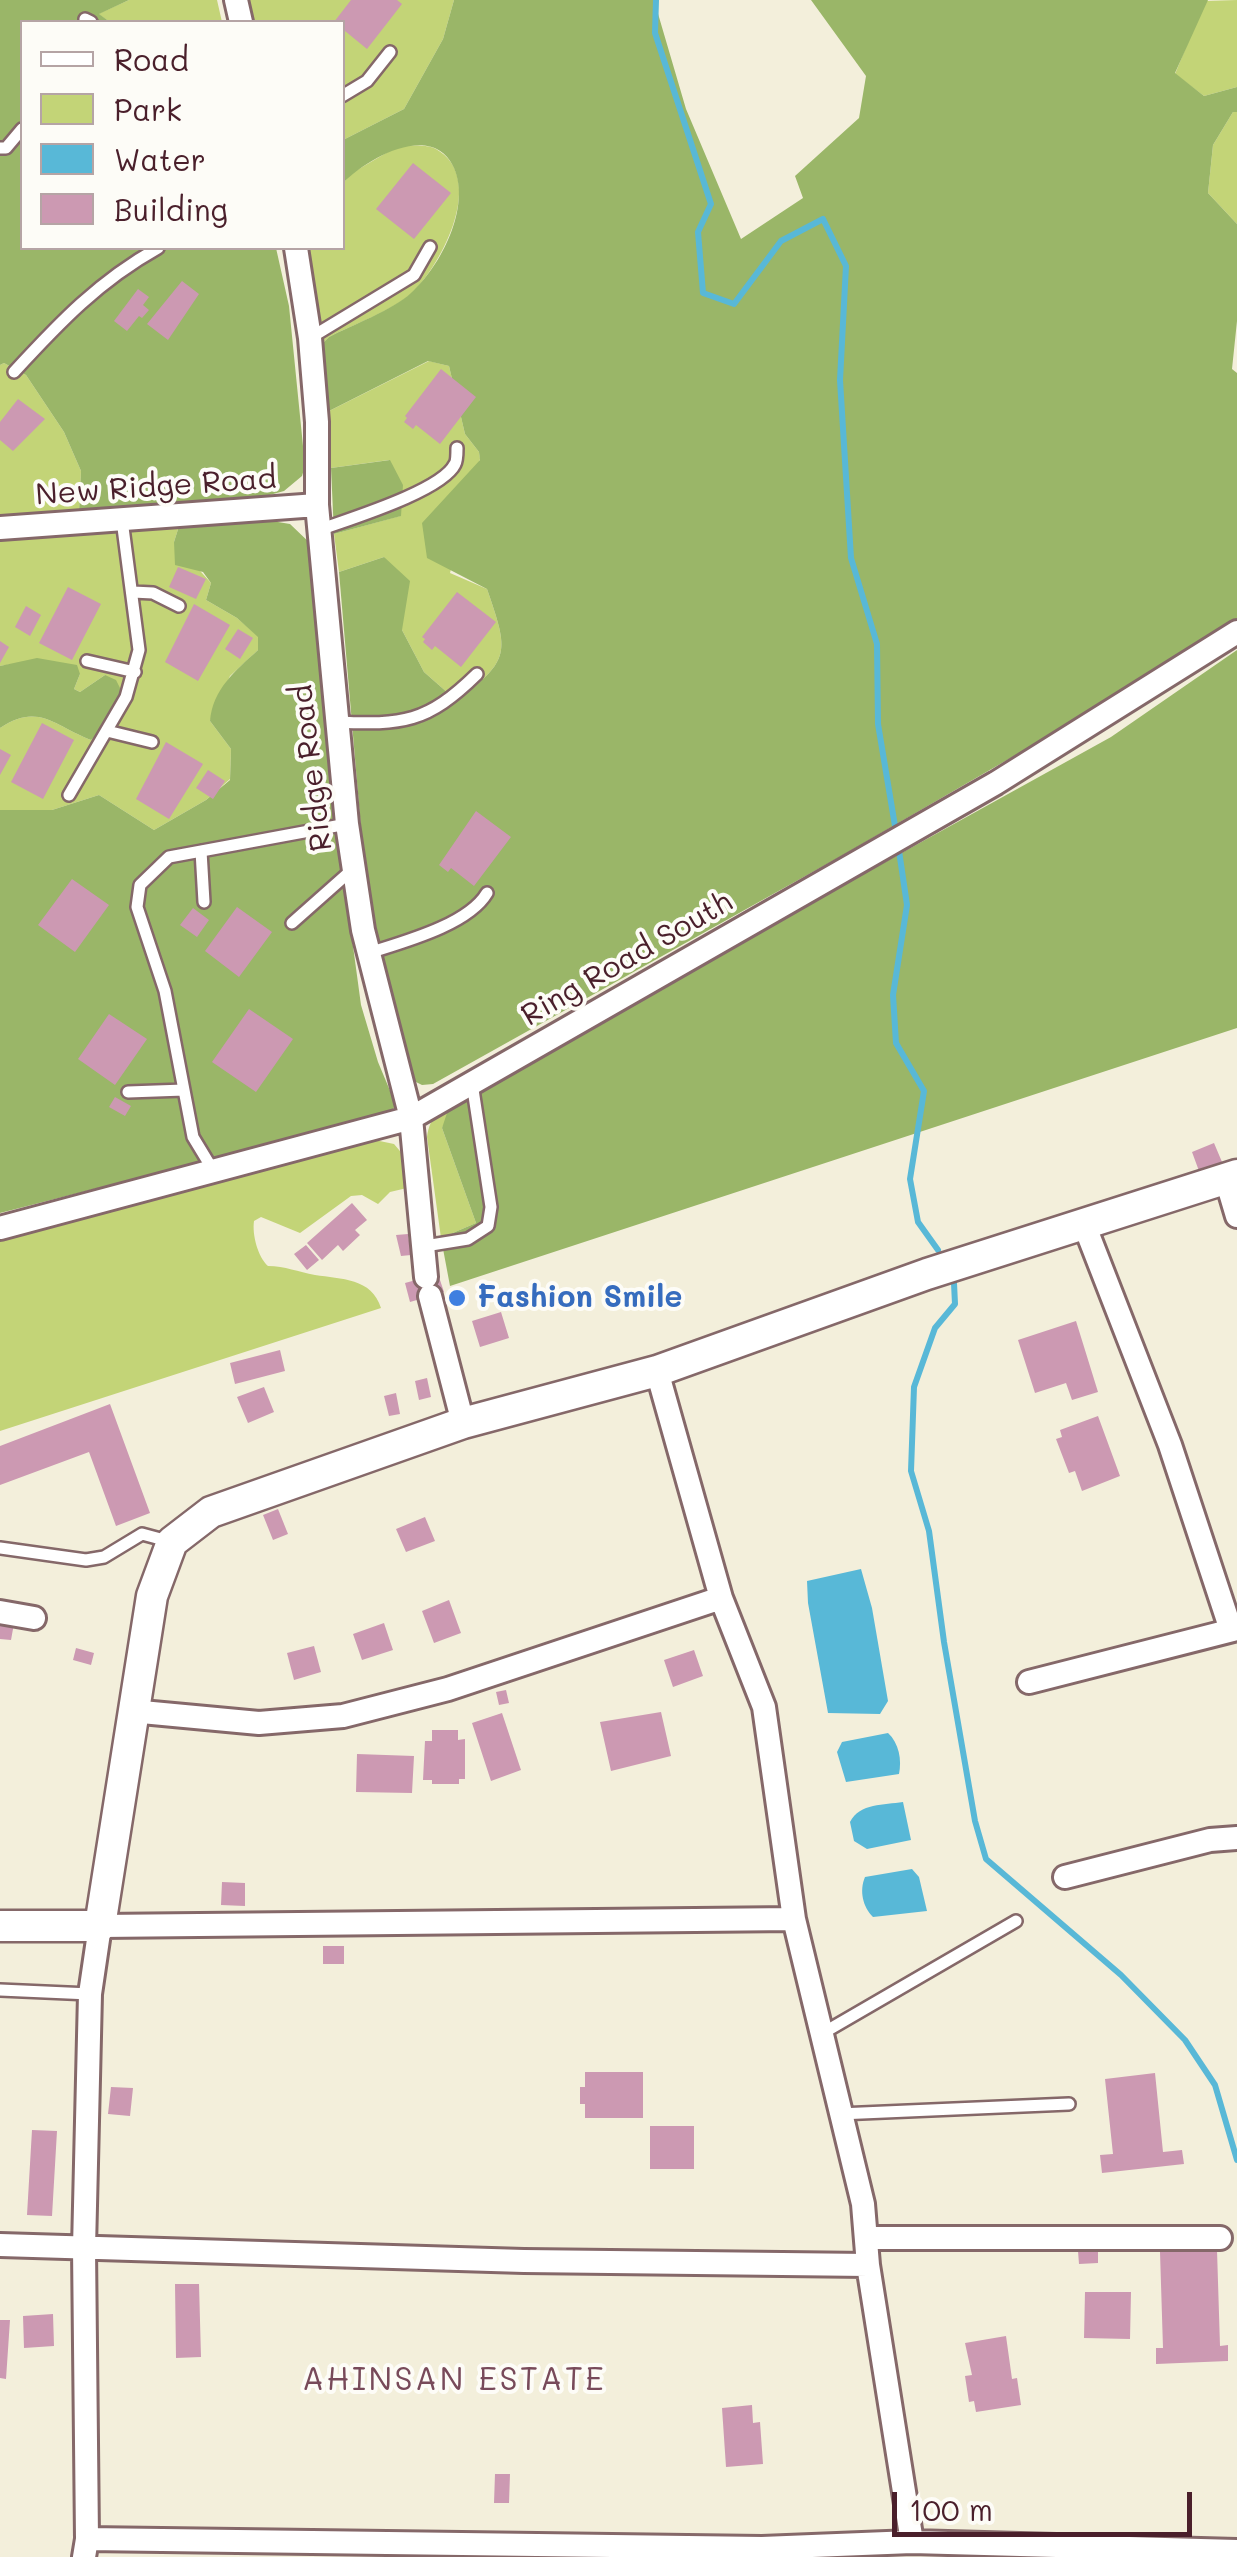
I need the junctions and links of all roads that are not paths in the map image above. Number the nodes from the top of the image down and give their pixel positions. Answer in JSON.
{"nodes":[{"id":1,"x":390,"y":52,"type":"dead end"},
{"id":2,"x":345,"y":94,"type":"edge"},
{"id":3,"x":20,"y":131,"type":"edge"},
{"id":4,"x":2,"y":151,"type":"edge"},
{"id":5,"x":430,"y":248,"type":"dead end"},
{"id":6,"x":154,"y":250,"type":"edge"},
{"id":7,"x":296,"y":250,"type":"edge"},
{"id":8,"x":310,"y":338,"type":"junction"},
{"id":9,"x":14,"y":372,"type":"dead end"},
{"id":10,"x":457,"y":448,"type":"dead end"},
{"id":11,"x":317,"y":505,"type":"junction"},
{"id":12,"x":122,"y":520,"type":"junction"},
{"id":13,"x":0,"y":528,"type":"edge"},
{"id":14,"x":319,"y":530,"type":"junction"},
{"id":15,"x":133,"y":592,"type":"junction"},
{"id":16,"x":180,"y":606,"type":"dead end"},
{"id":17,"x":1237,"y":632,"type":"edge"},
{"id":18,"x":87,"y":661,"type":"dead end"},
{"id":19,"x":135,"y":672,"type":"junction"},
{"id":20,"x":477,"y":674,"type":"dead end"},
{"id":21,"x":336,"y":722,"type":"junction"},
{"id":22,"x":107,"y":731,"type":"junction"},
{"id":23,"x":152,"y":742,"type":"dead end"},
{"id":24,"x":69,"y":796,"type":"dead end"},
{"id":25,"x":347,"y":824,"type":"junction"},
{"id":26,"x":202,"y":851,"type":"junction"},
{"id":27,"x":354,"y":868,"type":"junction"},
{"id":28,"x":487,"y":894,"type":"dead end"},
{"id":29,"x":204,"y":902,"type":"dead end"},
{"id":30,"x":292,"y":923,"type":"dead end"},
{"id":31,"x":369,"y":953,"type":"junction"},
{"id":32,"x":472,"y":1083,"type":"junction"},
{"id":33,"x":184,"y":1090,"type":"junction"},
{"id":34,"x":128,"y":1092,"type":"dead end"},
{"id":35,"x":410,"y":1118,"type":"junction"},
{"id":36,"x":213,"y":1170,"type":"junction"},
{"id":37,"x":1231,"y":1177,"type":"edge"},
{"id":38,"x":1237,"y":1216,"type":"edge"},
{"id":39,"x":1084,"y":1224,"type":"junction"},
{"id":40,"x":0,"y":1228,"type":"edge"},
{"id":41,"x":425,"y":1246,"type":"junction"},
{"id":42,"x":657,"y":1371,"type":"junction"},
{"id":43,"x":463,"y":1423,"type":"junction"},
{"id":44,"x":172,"y":1542,"type":"junction"},
{"id":45,"x":0,"y":1548,"type":"edge"},
{"id":46,"x":722,"y":1598,"type":"junction"},
{"id":47,"x":0,"y":1612,"type":"edge"},
{"id":48,"x":34,"y":1618,"type":"dead end"},
{"id":49,"x":1234,"y":1630,"type":"edge"},
{"id":50,"x":1029,"y":1682,"type":"dead end"},
{"id":51,"x":132,"y":1711,"type":"junction"},
{"id":52,"x":1237,"y":1838,"type":"edge"},
{"id":53,"x":1065,"y":1877,"type":"dead end"},
{"id":54,"x":794,"y":1919,"type":"junction"},
{"id":55,"x":1016,"y":1922,"type":"dead end"},
{"id":56,"x":0,"y":1926,"type":"edge"},
{"id":57,"x":100,"y":1926,"type":"junction"},
{"id":58,"x":0,"y":1990,"type":"edge"},
{"id":59,"x":90,"y":1994,"type":"junction"},
{"id":60,"x":823,"y":2033,"type":"junction"},
{"id":61,"x":1068,"y":2104,"type":"dead end"},
{"id":62,"x":839,"y":2114,"type":"junction"},
{"id":63,"x":868,"y":2238,"type":"junction"},
{"id":64,"x":1220,"y":2238,"type":"dead end"},
{"id":65,"x":0,"y":2245,"type":"edge"},
{"id":66,"x":84,"y":2248,"type":"junction"},
{"id":67,"x":868,"y":2265,"type":"junction"},
{"id":68,"x":912,"y":2542,"type":"junction"},
{"id":69,"x":86,"y":2548,"type":"edge"},
{"id":70,"x":1237,"y":2551,"type":"edge"},
{"id":71,"x":694,"y":2552,"type":"edge"},
{"id":72,"x":762,"y":2553,"type":"edge"}],
"edges":[{"from":1,"to":2,"type":"lane"},
{"from":3,"to":4,"type":"lane"},
{"from":5,"to":8,"type":"lane"},
{"from":6,"to":9,"type":"lane"},
{"from":7,"to":8,"type":"street","name":"Ridge Road"},
{"from":8,"to":11,"type":"street","name":"Ridge Road"},
{"from":10,"to":14,"type":"lane"},
{"from":11,"to":12,"type":"street","name":"New Ridge Road"},
{"from":11,"to":14,"type":"street","name":"Ridge Road"},
{"from":12,"to":13,"type":"street","name":"New Ridge Road"},
{"from":12,"to":15,"type":"lane"},
{"from":14,"to":21,"type":"street","name":"Ridge Road"},
{"from":15,"to":16,"type":"lane"},
{"from":15,"to":19,"type":"lane"},
{"from":17,"to":32,"type":"street","name":"Ring Road South"},
{"from":18,"to":19,"type":"lane"},
{"from":19,"to":22,"type":"lane"},
{"from":20,"to":21,"type":"lane"},
{"from":21,"to":25,"type":"street","name":"Ridge Road"},
{"from":22,"to":23,"type":"lane"},
{"from":22,"to":24,"type":"lane"},
{"from":25,"to":26,"type":"lane"},
{"from":25,"to":27,"type":"street","name":"Ridge Road"},
{"from":26,"to":29,"type":"lane"},
{"from":26,"to":33,"type":"lane"},
{"from":27,"to":30,"type":"lane"},
{"from":27,"to":31,"type":"street","name":"Ridge Road"},
{"from":28,"to":31,"type":"lane"},
{"from":31,"to":35,"type":"street","name":"Ridge Road"},
{"from":32,"to":35,"type":"street","name":"Ring Road South"},
{"from":32,"to":41,"type":"lane"},
{"from":33,"to":34,"type":"lane"},
{"from":33,"to":36,"type":"lane"},
{"from":35,"to":36,"type":"street","name":"Ring Road South"},
{"from":35,"to":41,"type":"street","name":"Ridge Road"},
{"from":36,"to":40,"type":"street","name":"Ring Road South"},
{"from":37,"to":38,"type":"street"},
{"from":37,"to":39,"type":"street"},
{"from":39,"to":42,"type":"street"},
{"from":39,"to":49,"type":"street"},
{"from":41,"to":43,"type":"street","name":"Ridge Road"},
{"from":42,"to":43,"type":"street"},
{"from":42,"to":46,"type":"street"},
{"from":43,"to":44,"type":"street"},
{"from":44,"to":45,"type":"lane"},
{"from":44,"to":51,"type":"street"},
{"from":46,"to":51,"type":"street"},
{"from":46,"to":54,"type":"street"},
{"from":47,"to":48,"type":"street"},
{"from":49,"to":50,"type":"street"},
{"from":51,"to":57,"type":"street"},
{"from":52,"to":53,"type":"street"},
{"from":54,"to":57,"type":"street"},
{"from":54,"to":60,"type":"street"},
{"from":55,"to":60,"type":"lane"},
{"from":56,"to":57,"type":"street"},
{"from":57,"to":59,"type":"street"},
{"from":58,"to":59,"type":"lane"},
{"from":59,"to":66,"type":"street"},
{"from":60,"to":62,"type":"street"},
{"from":61,"to":62,"type":"lane"},
{"from":62,"to":63,"type":"street"},
{"from":63,"to":64,"type":"street"},
{"from":63,"to":67,"type":"street"},
{"from":65,"to":66,"type":"street"},
{"from":66,"to":67,"type":"street"},
{"from":66,"to":69,"type":"street"},
{"from":67,"to":68,"type":"street"},
{"from":68,"to":70,"type":"street"},
{"from":68,"to":72,"type":"street"},
{"from":69,"to":71,"type":"street"},
{"from":71,"to":72,"type":"street"}]}
